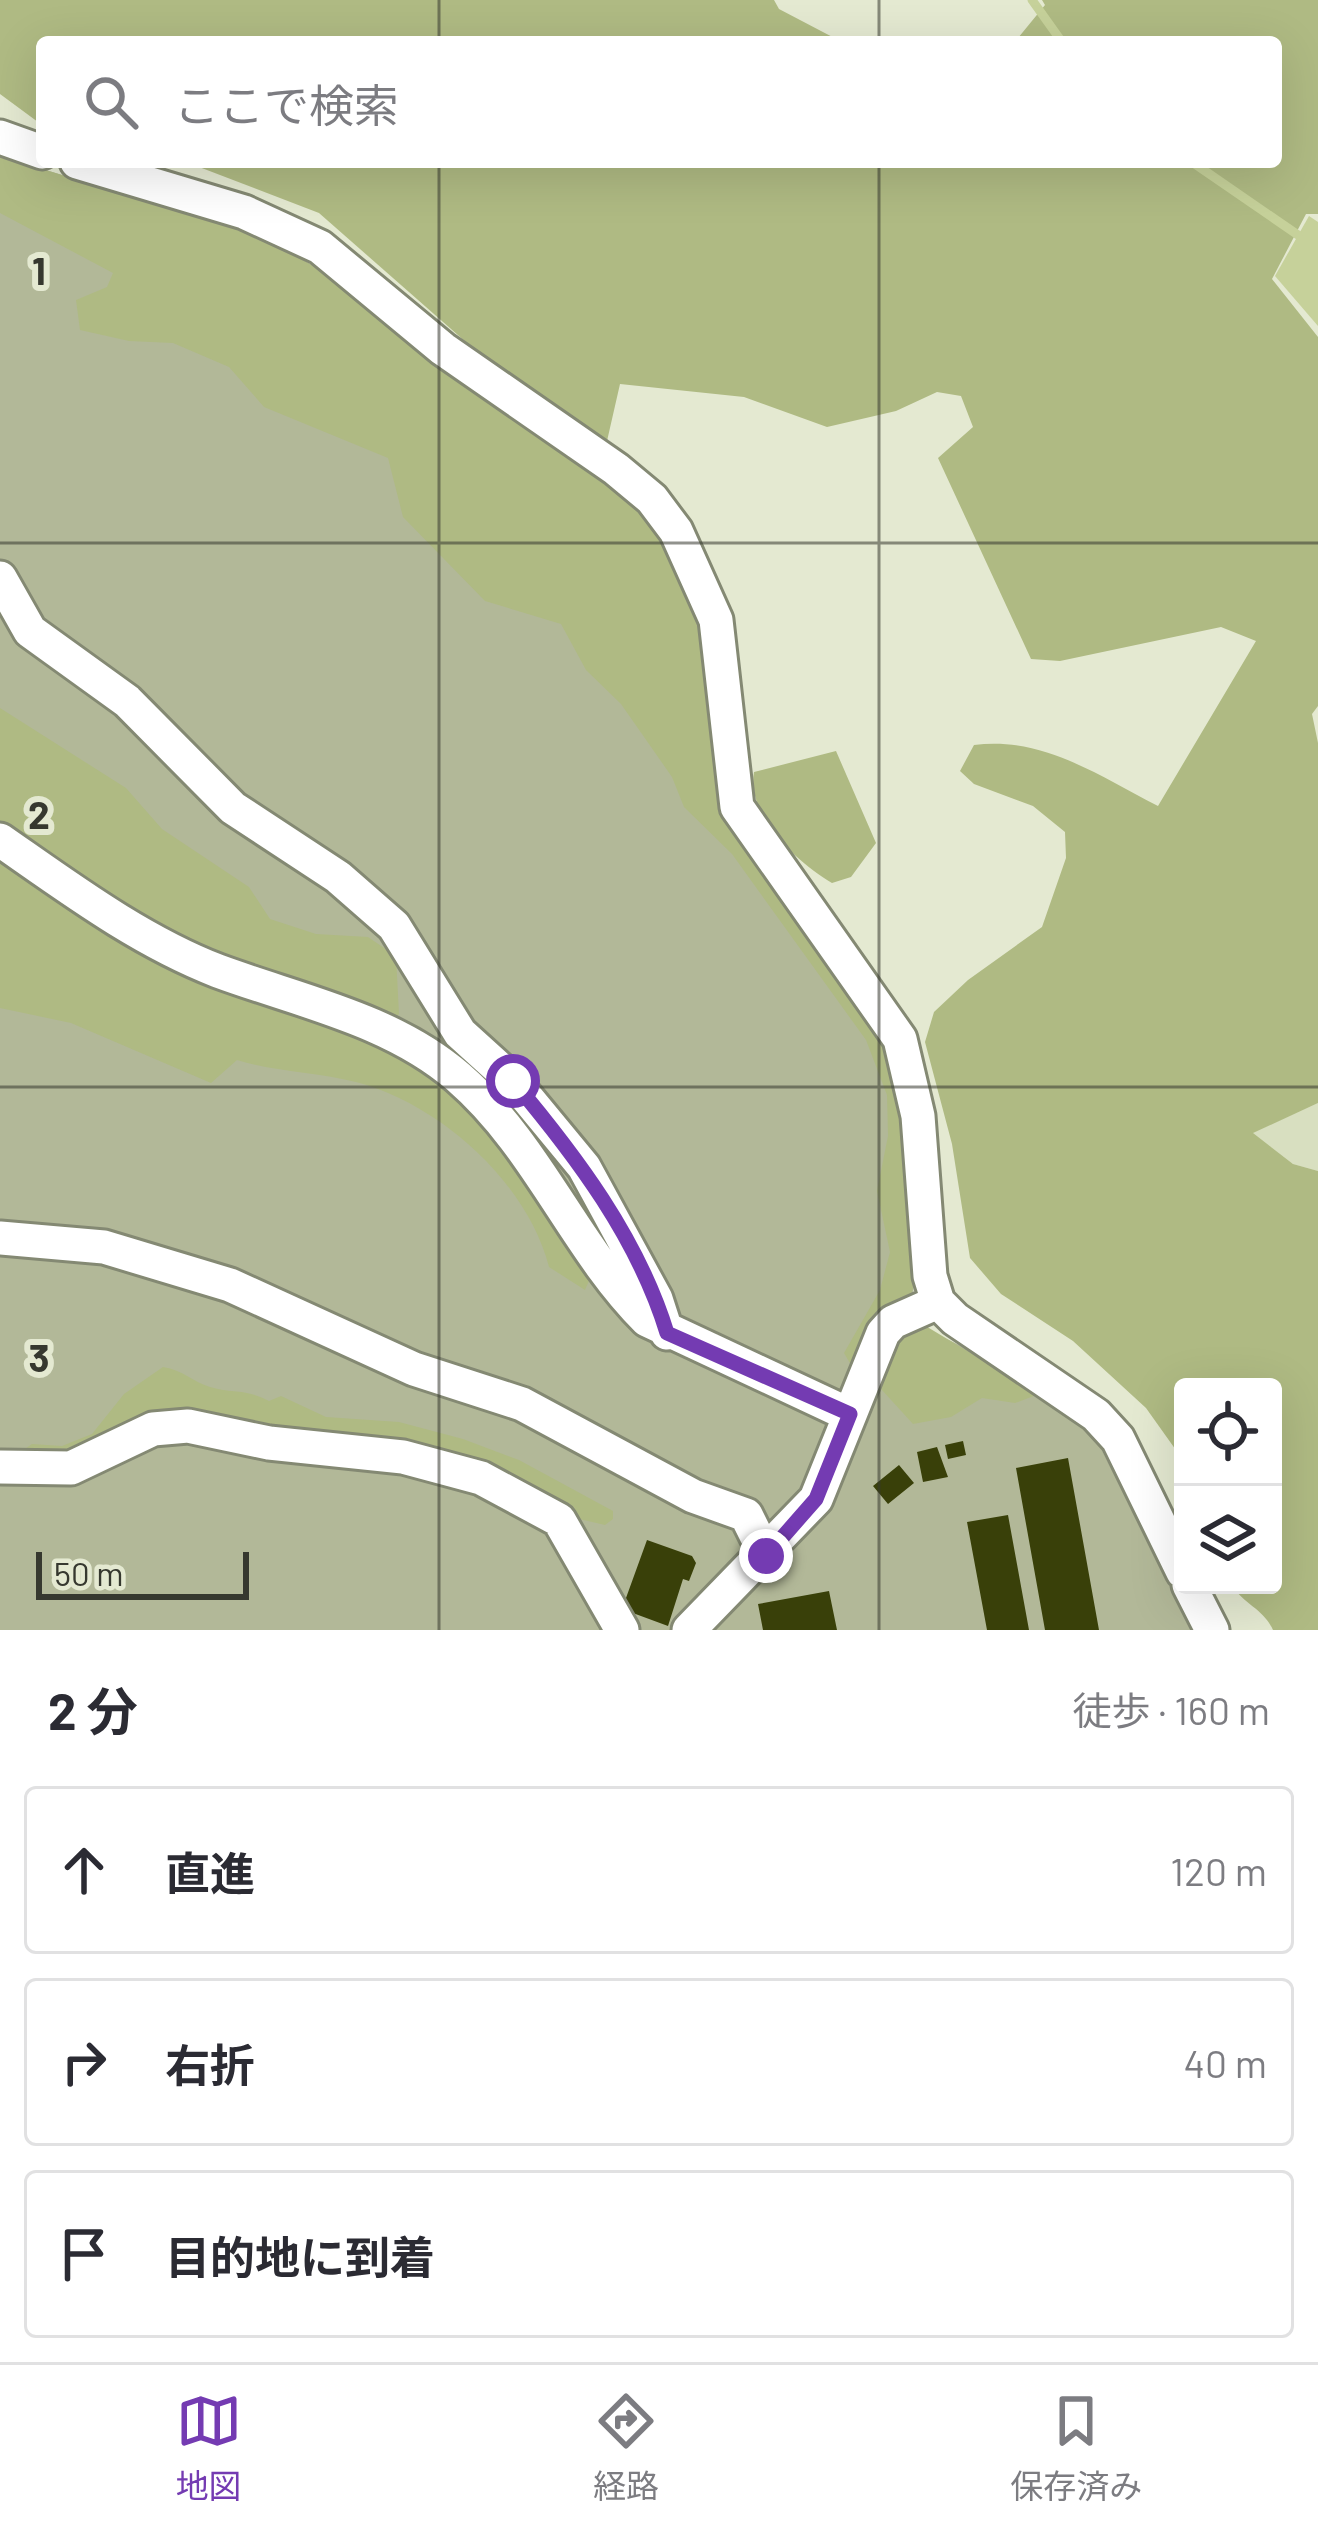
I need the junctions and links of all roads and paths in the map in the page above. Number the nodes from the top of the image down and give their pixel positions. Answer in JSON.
{"nodes":[{"id":1,"x":0,"y":137,"type":"edge"},
{"id":2,"x":36,"y":150,"type":"edge"},
{"id":3,"x":96,"y":168,"type":"edge"},
{"id":4,"x":0,"y":578,"type":"edge"},
{"id":5,"x":0,"y":841,"type":"edge"},
{"id":6,"x":0,"y":1238,"type":"edge"},
{"id":7,"x":938,"y":1302,"type":"junction"},
{"id":8,"x":667,"y":1333,"type":"junction"},
{"id":9,"x":850,"y":1414,"type":"junction"},
{"id":10,"x":0,"y":1467,"type":"edge"},
{"id":11,"x":1174,"y":1554,"type":"edge"},
{"id":12,"x":766,"y":1556,"type":"junction"},
{"id":13,"x":1194,"y":1594,"type":"edge"},
{"id":14,"x":622,"y":1630,"type":"edge"},
{"id":15,"x":689,"y":1630,"type":"edge"},
{"id":16,"x":1211,"y":1630,"type":"edge"}],
"edges":[{"from":1,"to":2,"type":"street"},
{"from":3,"to":7,"type":"street"},
{"from":4,"to":8,"type":"street"},
{"from":5,"to":8,"type":"street"},
{"from":6,"to":12,"type":"street"},
{"from":7,"to":9,"type":"street"},
{"from":7,"to":11,"type":"street"},
{"from":8,"to":9,"type":"street"},
{"from":9,"to":12,"type":"street"},
{"from":10,"to":14,"type":"street"},
{"from":12,"to":15,"type":"street"},
{"from":13,"to":16,"type":"street"}]}
